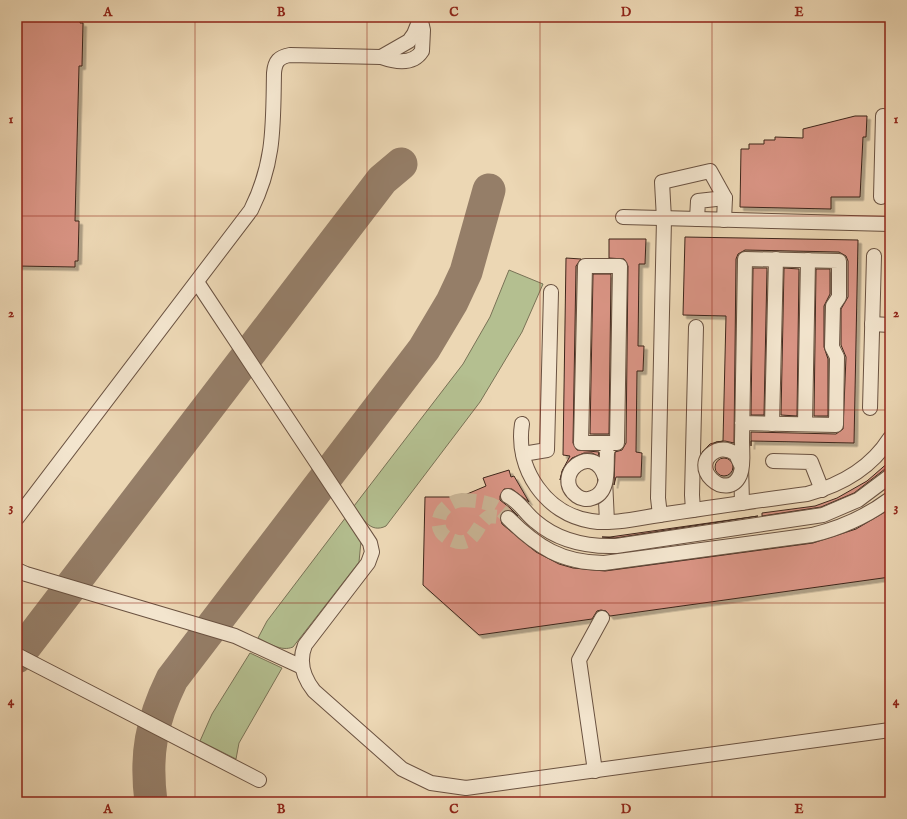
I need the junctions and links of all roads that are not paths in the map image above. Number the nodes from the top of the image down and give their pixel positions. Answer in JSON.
{"nodes":[{"id":1,"x":420,"y":18,"type":"edge"},
{"id":2,"x":883,"y":116,"type":"dead end"},
{"id":3,"x":884,"y":188,"type":"edge"},
{"id":4,"x":725,"y":198,"type":"junction"},
{"id":5,"x":623,"y":217,"type":"dead end"},
{"id":6,"x":664,"y":219,"type":"junction"},
{"id":7,"x":697,"y":219,"type":"junction"},
{"id":8,"x":724,"y":220,"type":"junction"},
{"id":9,"x":890,"y":224,"type":"edge"},
{"id":10,"x":874,"y":256,"type":"dead end"},
{"id":11,"x":776,"y":259,"type":"junction"},
{"id":12,"x":808,"y":260,"type":"junction"},
{"id":13,"x":197,"y":282,"type":"junction"},
{"id":14,"x":551,"y":292,"type":"dead end"},
{"id":15,"x":872,"y":324,"type":"junction"},
{"id":16,"x":890,"y":325,"type":"edge"},
{"id":17,"x":696,"y":327,"type":"dead end"},
{"id":18,"x":870,"y":408,"type":"dead end"},
{"id":19,"x":742,"y":423,"type":"junction"},
{"id":20,"x":522,"y":424,"type":"dead end"},
{"id":21,"x":772,"y":424,"type":"junction"},
{"id":22,"x":805,"y":424,"type":"junction"},
{"id":23,"x":890,"y":438,"type":"edge"},
{"id":24,"x":607,"y":448,"type":"junction"},
{"id":25,"x":523,"y":454,"type":"junction"},
{"id":26,"x":773,"y":461,"type":"dead end"},
{"id":27,"x":890,"y":476,"type":"edge"},
{"id":28,"x":822,"y":490,"type":"junction"},
{"id":29,"x":508,"y":496,"type":"dead end"},
{"id":30,"x":890,"y":499,"type":"edge"},
{"id":31,"x":742,"y":503,"type":"junction"},
{"id":32,"x":693,"y":510,"type":"junction"},
{"id":33,"x":660,"y":515,"type":"junction"},
{"id":34,"x":17,"y":518,"type":"edge"},
{"id":35,"x":508,"y":518,"type":"dead end"},
{"id":36,"x":608,"y":522,"type":"junction"},
{"id":37,"x":17,"y":570,"type":"edge"},
{"id":38,"x":602,"y":618,"type":"dead end"},
{"id":39,"x":17,"y":654,"type":"edge"},
{"id":40,"x":302,"y":667,"type":"junction"},
{"id":41,"x":890,"y":730,"type":"edge"},
{"id":42,"x":595,"y":771,"type":"junction"},
{"id":43,"x":260,"y":780,"type":"dead end"}],
"edges":[{"from":1,"to":13,"type":"lane"},
{"from":2,"to":3,"type":"lane"},
{"from":4,"to":6,"type":"lane"},
{"from":4,"to":7,"type":"lane"},
{"from":4,"to":8,"type":"lane"},
{"from":5,"to":6,"type":"lane"},
{"from":6,"to":7,"type":"lane"},
{"from":6,"to":33,"type":"lane"},
{"from":7,"to":8,"type":"lane"},
{"from":8,"to":9,"type":"lane"},
{"from":10,"to":15,"type":"lane"},
{"from":11,"to":12,"type":"lane"},
{"from":11,"to":19,"type":"lane"},
{"from":11,"to":21,"type":"lane"},
{"from":12,"to":22,"type":"lane"},
{"from":12,"to":22,"type":"lane"},
{"from":13,"to":34,"type":"lane"},
{"from":13,"to":40,"type":"lane"},
{"from":14,"to":25,"type":"lane"},
{"from":15,"to":16,"type":"lane"},
{"from":15,"to":18,"type":"lane"},
{"from":17,"to":32,"type":"lane"},
{"from":19,"to":21,"type":"lane"},
{"from":19,"to":31,"type":"lane","bridge":true},
{"from":20,"to":25,"type":"lane"},
{"from":21,"to":22,"type":"lane"},
{"from":23,"to":28,"type":"lane"},
{"from":24,"to":24,"type":"lane"},
{"from":24,"to":36,"type":"lane","bridge":true},
{"from":25,"to":36,"type":"lane"},
{"from":26,"to":28,"type":"lane"},
{"from":27,"to":29,"type":"lane"},
{"from":28,"to":31,"type":"lane"},
{"from":30,"to":35,"type":"lane"},
{"from":31,"to":32,"type":"lane"},
{"from":32,"to":33,"type":"lane"},
{"from":33,"to":36,"type":"lane"},
{"from":37,"to":40,"type":"lane"},
{"from":38,"to":42,"type":"lane"},
{"from":39,"to":43,"type":"lane"},
{"from":40,"to":42,"type":"lane"},
{"from":41,"to":42,"type":"lane"}]}
